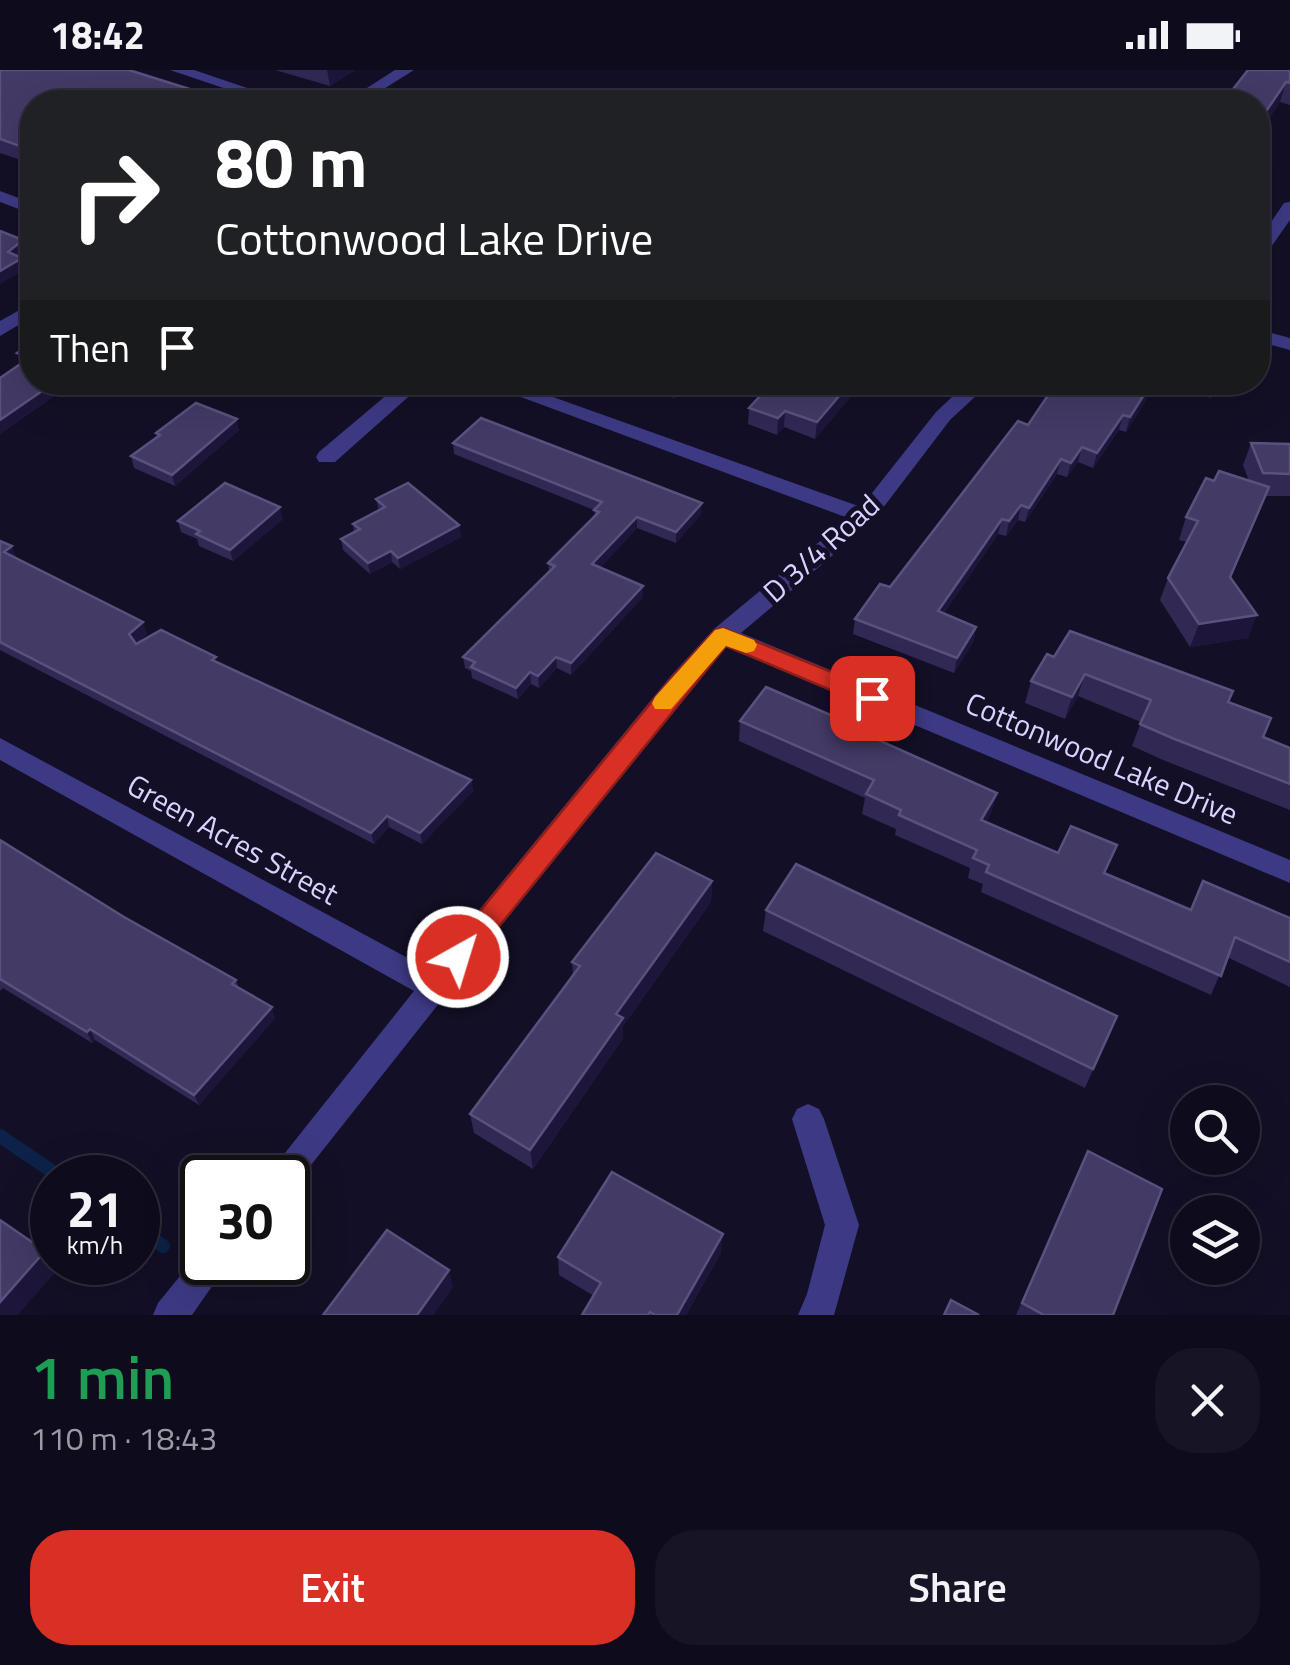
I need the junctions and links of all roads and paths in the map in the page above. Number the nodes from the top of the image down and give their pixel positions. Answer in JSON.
{"nodes":[{"id":1,"x":178,"y":70,"type":"edge"},
{"id":2,"x":406,"y":70,"type":"edge"},
{"id":3,"x":242,"y":90,"type":"edge"},
{"id":4,"x":373,"y":90,"type":"edge"},
{"id":5,"x":1290,"y":207,"type":"edge"},
{"id":6,"x":1270,"y":236,"type":"edge"},
{"id":7,"x":400,"y":395,"type":"edge"},
{"id":8,"x":526,"y":395,"type":"edge"},
{"id":9,"x":966,"y":395,"type":"edge"},
{"id":10,"x":327,"y":457,"type":"dead end"},
{"id":11,"x":865,"y":516,"type":"junction"},
{"id":12,"x":723,"y":636,"type":"junction"},
{"id":13,"x":0,"y":748,"type":"edge"},
{"id":14,"x":1290,"y":872,"type":"edge"},
{"id":15,"x":434,"y":988,"type":"junction"},
{"id":16,"x":808,"y":1120,"type":"dead end"},
{"id":17,"x":300,"y":1155,"type":"edge"},
{"id":18,"x":194,"y":1285,"type":"edge"},
{"id":19,"x":170,"y":1315,"type":"edge"},
{"id":20,"x":815,"y":1315,"type":"edge"}],
"edges":[{"from":1,"to":3,"type":"street"},
{"from":2,"to":4,"type":"street"},
{"from":5,"to":6,"type":"street"},
{"from":7,"to":10,"type":"street"},
{"from":8,"to":11,"type":"street"},
{"from":9,"to":11,"type":"street","name":"D 3/4 Road"},
{"from":11,"to":12,"type":"street","name":"D 3/4 Road"},
{"from":12,"to":14,"type":"street","name":"Cottonwood Lake Drive"},
{"from":12,"to":15,"type":"street","name":"D 3/4 Road"},
{"from":13,"to":15,"type":"street","name":"Green Acres Street"},
{"from":15,"to":17,"type":"street","name":"D 3/4 Road"},
{"from":16,"to":20,"type":"street"},
{"from":18,"to":19,"type":"street"}]}
